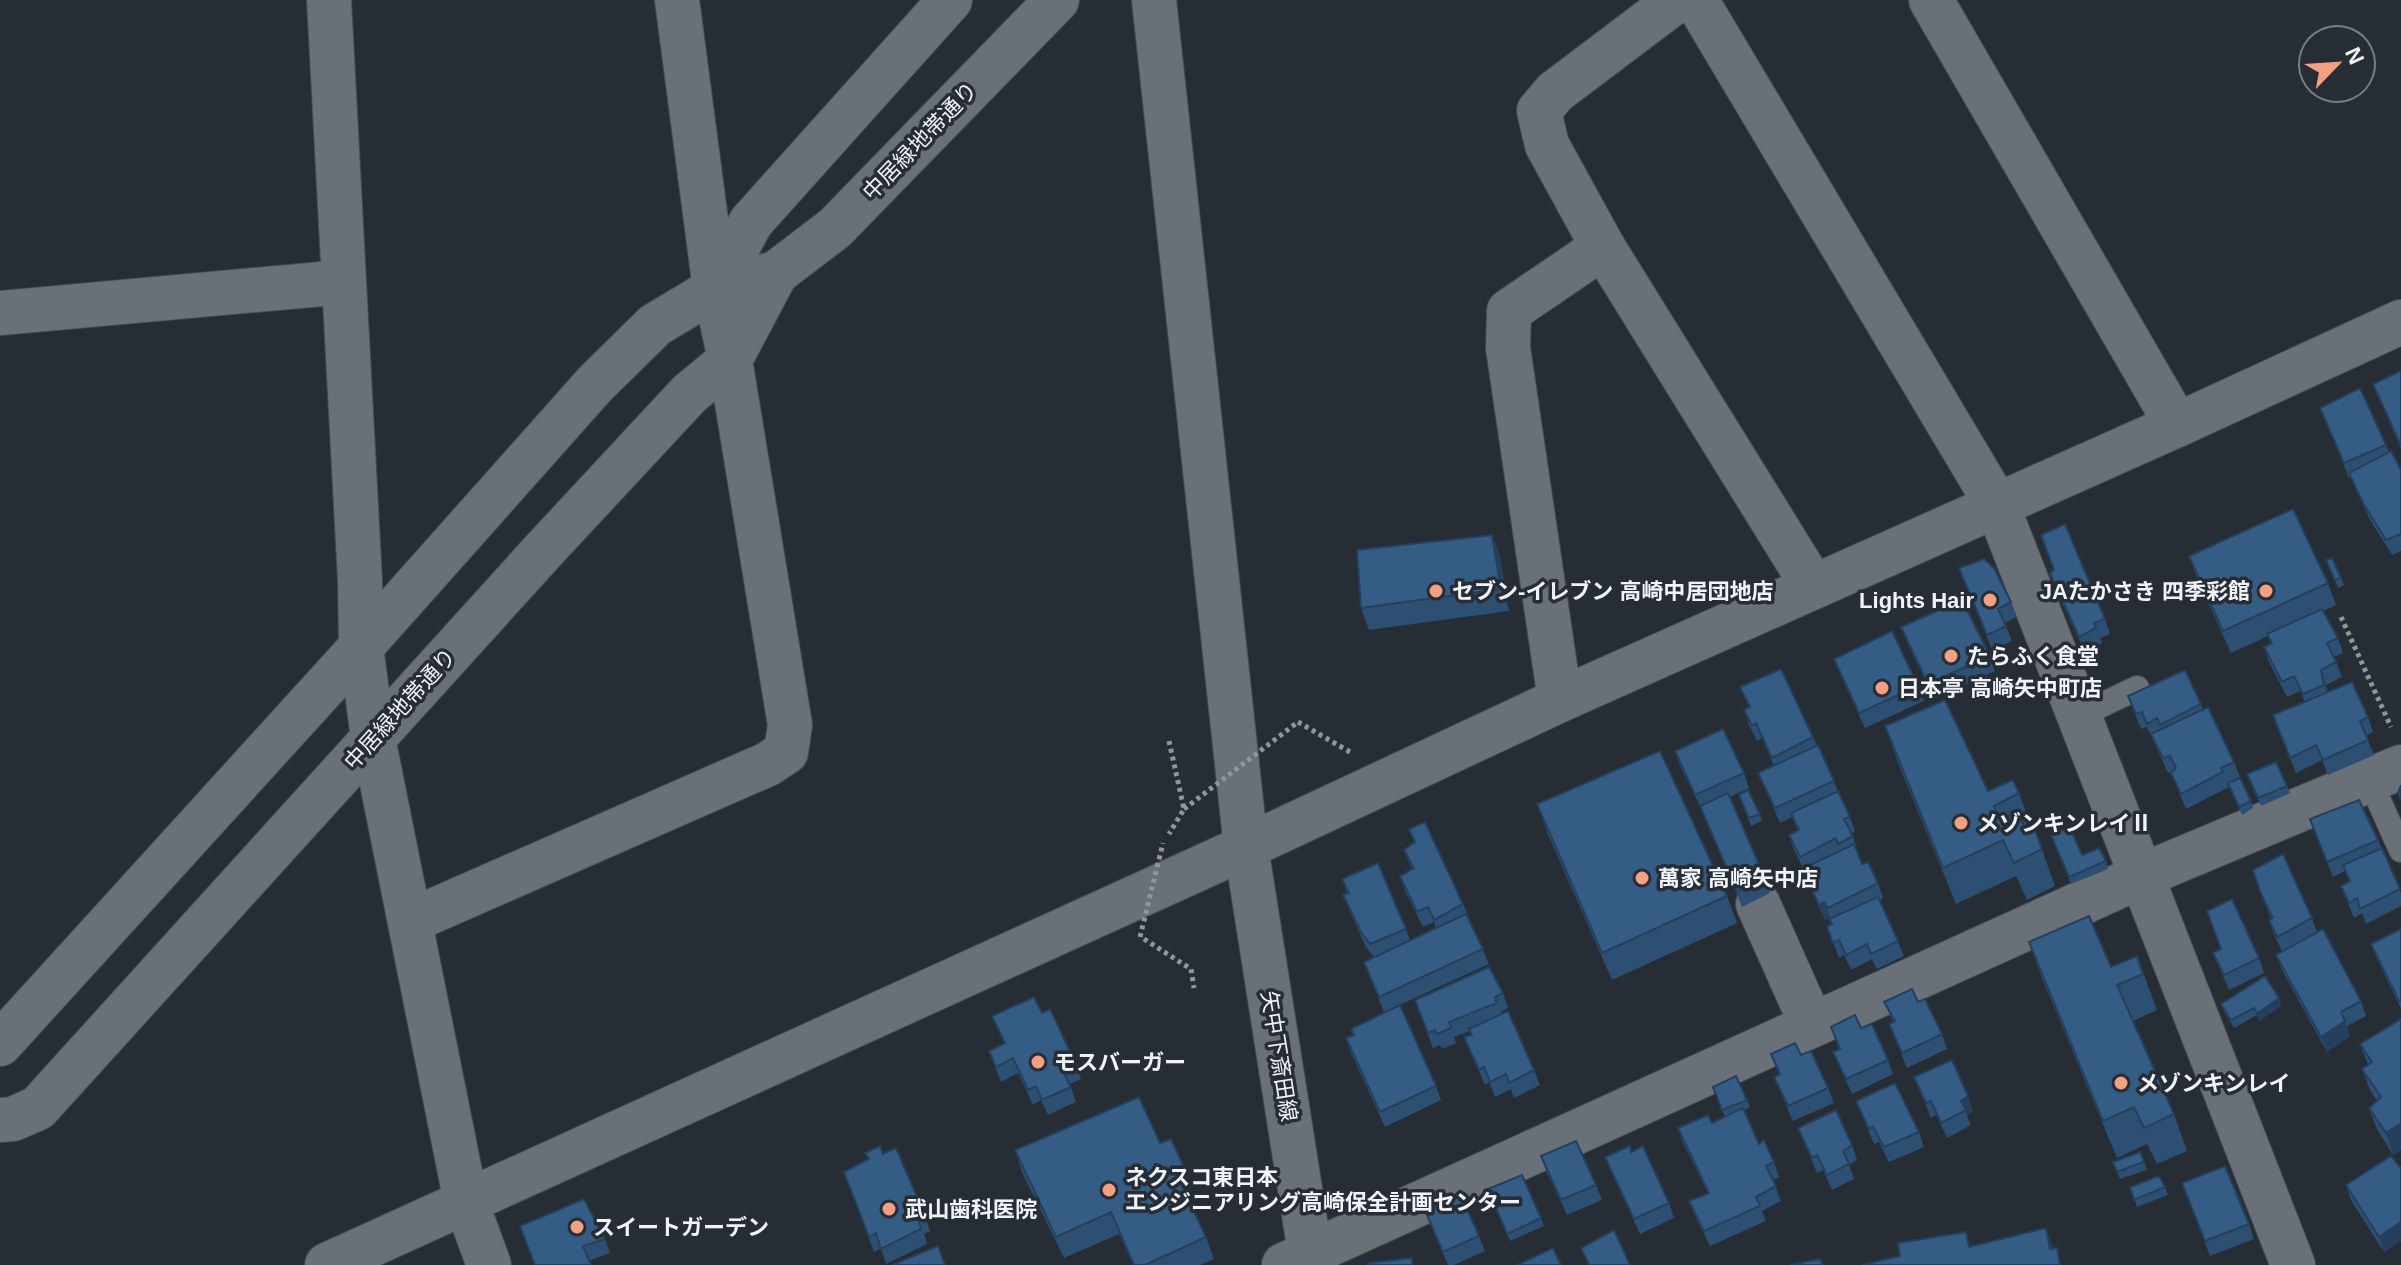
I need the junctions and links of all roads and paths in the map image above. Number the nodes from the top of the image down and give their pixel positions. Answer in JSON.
{"nodes":[{"id":1,"x":329,"y":0,"type":"edge"},
{"id":2,"x":677,"y":0,"type":"edge"},
{"id":3,"x":950,"y":0,"type":"edge"},
{"id":4,"x":1057,"y":0,"type":"edge"},
{"id":5,"x":1154,"y":0,"type":"edge"},
{"id":6,"x":1677,"y":0,"type":"edge"},
{"id":7,"x":1696,"y":0,"type":"edge"},
{"id":8,"x":1931,"y":0,"type":"edge"},
{"id":9,"x":1603,"y":247,"type":"junction"},
{"id":10,"x":776,"y":273,"type":"junction"},
{"id":11,"x":344,"y":282,"type":"junction"},
{"id":12,"x":715,"y":289,"type":"junction"},
{"id":13,"x":0,"y":313,"type":"edge"},
{"id":14,"x":2401,"y":322,"type":"edge"},
{"id":15,"x":730,"y":360,"type":"junction"},
{"id":16,"x":2177,"y":425,"type":"junction"},
{"id":17,"x":1997,"y":505,"type":"junction"},
{"id":18,"x":1813,"y":586,"type":"junction"},
{"id":19,"x":2341,"y":617,"type":"dead end"},
{"id":20,"x":361,"y":647,"type":"junction"},
{"id":21,"x":2137,"y":688,"type":"edge"},
{"id":22,"x":1560,"y":700,"type":"junction"},
{"id":23,"x":2079,"y":716,"type":"junction"},
{"id":24,"x":373,"y":738,"type":"junction"},
{"id":25,"x":1169,"y":741,"type":"dead end"},
{"id":26,"x":1348,"y":751,"type":"dead end"},
{"id":27,"x":2389,"y":762,"type":"edge"},
{"id":28,"x":1184,"y":809,"type":"junction"},
{"id":29,"x":1246,"y":847,"type":"junction"},
{"id":30,"x":2401,"y":850,"type":"edge"},
{"id":31,"x":2141,"y":876,"type":"junction"},
{"id":32,"x":1758,"y":904,"type":"edge"},
{"id":33,"x":410,"y":921,"type":"junction"},
{"id":34,"x":1194,"y":988,"type":"dead end"},
{"id":35,"x":1812,"y":1025,"type":"junction"},
{"id":36,"x":0,"y":1044,"type":"edge"},
{"id":37,"x":0,"y":1120,"type":"edge"},
{"id":38,"x":466,"y":1202,"type":"junction"},
{"id":39,"x":1302,"y":1261,"type":"edge"},
{"id":40,"x":327,"y":1265,"type":"edge"},
{"id":41,"x":489,"y":1265,"type":"edge"},
{"id":42,"x":2293,"y":1265,"type":"edge"}],
"edges":[{"from":1,"to":11,"type":"street"},
{"from":2,"to":12,"type":"street"},
{"from":3,"to":12,"type":"street"},
{"from":4,"to":10,"type":"street","name":"中居緑地帯通り"},
{"from":5,"to":29,"type":"street","name":"矢中下斎田線"},
{"from":6,"to":9,"type":"street"},
{"from":7,"to":17,"type":"street"},
{"from":8,"to":16,"type":"street"},
{"from":9,"to":18,"type":"street"},
{"from":9,"to":22,"type":"street"},
{"from":10,"to":12,"type":"street","name":"中居緑地帯通り"},
{"from":10,"to":15,"type":"street","name":"中居緑地帯通り"},
{"from":11,"to":13,"type":"street"},
{"from":11,"to":20,"type":"street"},
{"from":12,"to":15,"type":"street"},
{"from":12,"to":20,"type":"street","name":"中居緑地帯通り"},
{"from":14,"to":16,"type":"street"},
{"from":15,"to":24,"type":"street","name":"中居緑地帯通り"},
{"from":15,"to":33,"type":"street"},
{"from":16,"to":17,"type":"street"},
{"from":17,"to":18,"type":"street"},
{"from":17,"to":23,"type":"street"},
{"from":18,"to":22,"type":"street"},
{"from":19,"to":27,"type":"path"},
{"from":20,"to":24,"type":"street"},
{"from":20,"to":36,"type":"street","name":"中居緑地帯通り"},
{"from":21,"to":23,"type":"lane"},
{"from":22,"to":29,"type":"street"},
{"from":23,"to":31,"type":"street"},
{"from":24,"to":33,"type":"street"},
{"from":24,"to":37,"type":"street","name":"中居緑地帯通り"},
{"from":25,"to":28,"type":"path"},
{"from":26,"to":28,"type":"path","bridge":true},
{"from":27,"to":30,"type":"lane"},
{"from":27,"to":31,"type":"street"},
{"from":28,"to":34,"type":"path","bridge":true},
{"from":29,"to":38,"type":"street"},
{"from":29,"to":39,"type":"street","name":"矢中下斎田線"},
{"from":31,"to":35,"type":"street"},
{"from":31,"to":42,"type":"street"},
{"from":32,"to":35,"type":"street"},
{"from":33,"to":38,"type":"street"},
{"from":35,"to":39,"type":"street"},
{"from":38,"to":40,"type":"street"},
{"from":38,"to":41,"type":"street"}]}
